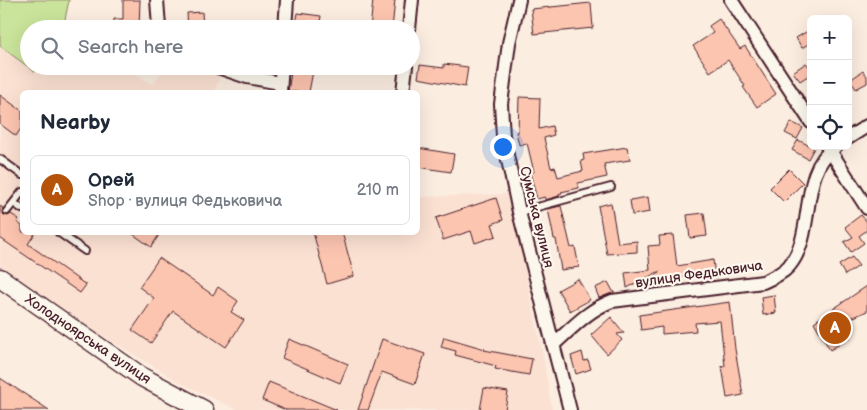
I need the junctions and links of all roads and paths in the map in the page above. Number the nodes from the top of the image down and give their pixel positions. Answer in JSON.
{"nodes":[{"id":1,"x":157,"y":0,"type":"edge"},
{"id":2,"x":287,"y":0,"type":"edge"},
{"id":3,"x":412,"y":0,"type":"edge"},
{"id":4,"x":519,"y":0,"type":"edge"},
{"id":5,"x":732,"y":0,"type":"edge"},
{"id":6,"x":159,"y":20,"type":"edge"},
{"id":7,"x":285,"y":20,"type":"edge"},
{"id":8,"x":410,"y":20,"type":"edge"},
{"id":9,"x":244,"y":75,"type":"edge"},
{"id":10,"x":281,"y":75,"type":"edge"},
{"id":11,"x":405,"y":75,"type":"edge"},
{"id":12,"x":280,"y":88,"type":"edge"},
{"id":13,"x":404,"y":90,"type":"edge"},
{"id":14,"x":807,"y":116,"type":"edge"},
{"id":15,"x":867,"y":126,"type":"edge"},
{"id":16,"x":852,"y":135,"type":"edge"},
{"id":17,"x":830,"y":150,"type":"edge"},
{"id":18,"x":832,"y":150,"type":"edge"},
{"id":19,"x":0,"y":159,"type":"edge"},
{"id":20,"x":20,"y":174,"type":"edge"},
{"id":21,"x":611,"y":187,"type":"dead end"},
{"id":22,"x":20,"y":195,"type":"edge"},
{"id":23,"x":14,"y":204,"type":"junction"},
{"id":24,"x":20,"y":208,"type":"edge"},
{"id":25,"x":867,"y":208,"type":"edge"},
{"id":26,"x":7,"y":211,"type":"dead end"},
{"id":27,"x":519,"y":212,"type":"junction"},
{"id":28,"x":62,"y":235,"type":"edge"},
{"id":29,"x":85,"y":251,"type":"dead end"},
{"id":30,"x":0,"y":278,"type":"edge"},
{"id":31,"x":553,"y":345,"type":"junction"},
{"id":32,"x":204,"y":410,"type":"edge"},
{"id":33,"x":570,"y":410,"type":"edge"}],
"edges":[{"from":1,"to":6,"type":"street"},
{"from":2,"to":7,"type":"street"},
{"from":3,"to":8,"type":"street"},
{"from":4,"to":27,"type":"street","name":"Сумська вулиця"},
{"from":5,"to":14,"type":"street"},
{"from":9,"to":12,"type":"street"},
{"from":10,"to":12,"type":"street"},
{"from":11,"to":13,"type":"street"},
{"from":15,"to":16,"type":"street"},
{"from":17,"to":31,"type":"street","name":"вулиця Федьковича"},
{"from":18,"to":25,"type":"street"},
{"from":19,"to":20,"type":"lane"},
{"from":21,"to":27,"type":"lane"},
{"from":22,"to":23,"type":"lane"},
{"from":23,"to":24,"type":"lane"},
{"from":23,"to":26,"type":"lane"},
{"from":27,"to":31,"type":"street","name":"Сумська вулиця"},
{"from":28,"to":29,"type":"lane"},
{"from":30,"to":32,"type":"main road","name":"Холодноярська вулиця"},
{"from":31,"to":33,"type":"street","name":"Сумська вулиця"}]}
